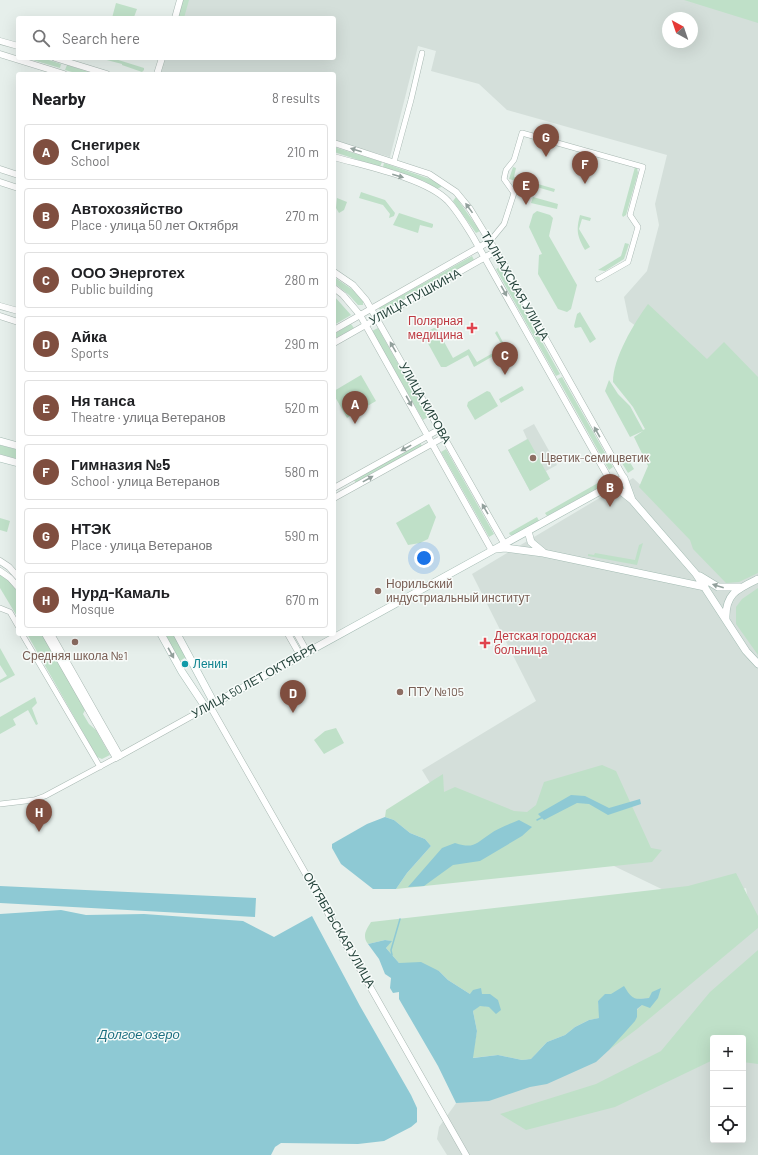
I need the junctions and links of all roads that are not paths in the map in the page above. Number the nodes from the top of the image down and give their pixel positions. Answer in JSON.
{"nodes":[{"id":1,"x":180,"y":0,"type":"edge"},
{"id":2,"x":175,"y":16,"type":"edge"},
{"id":3,"x":0,"y":41,"type":"edge"},
{"id":4,"x":16,"y":45,"type":"edge"},
{"id":5,"x":422,"y":53,"type":"dead end"},
{"id":6,"x":0,"y":54,"type":"edge"},
{"id":7,"x":16,"y":59,"type":"edge"},
{"id":8,"x":19,"y":60,"type":"edge"},
{"id":9,"x":62,"y":60,"type":"edge"},
{"id":10,"x":161,"y":60,"type":"edge"},
{"id":11,"x":58,"y":72,"type":"edge"},
{"id":12,"x":100,"y":72,"type":"edge"},
{"id":13,"x":158,"y":72,"type":"edge"},
{"id":14,"x":336,"y":144,"type":"edge"},
{"id":15,"x":336,"y":158,"type":"edge"},
{"id":16,"x":394,"y":162,"type":"junction"},
{"id":17,"x":0,"y":170,"type":"edge"},
{"id":18,"x":16,"y":174,"type":"edge"},
{"id":19,"x":0,"y":182,"type":"edge"},
{"id":20,"x":16,"y":187,"type":"edge"},
{"id":21,"x":452,"y":188,"type":"junction"},
{"id":22,"x":444,"y":198,"type":"junction"},
{"id":23,"x":490,"y":241,"type":"junction"},
{"id":24,"x":479,"y":248,"type":"junction"},
{"id":25,"x":496,"y":251,"type":"junction"},
{"id":26,"x":485,"y":257,"type":"junction"},
{"id":27,"x":336,"y":273,"type":"edge"},
{"id":28,"x":598,"y":279,"type":"dead end"},
{"id":29,"x":336,"y":290,"type":"edge"},
{"id":30,"x":0,"y":306,"type":"edge"},
{"id":31,"x":371,"y":309,"type":"junction"},
{"id":32,"x":16,"y":310,"type":"edge"},
{"id":33,"x":360,"y":315,"type":"junction"},
{"id":34,"x":0,"y":316,"type":"edge"},
{"id":35,"x":377,"y":318,"type":"junction"},
{"id":36,"x":16,"y":321,"type":"edge"},
{"id":37,"x":366,"y":325,"type":"junction"},
{"id":38,"x":336,"y":329,"type":"edge"},
{"id":39,"x":336,"y":341,"type":"edge"},
{"id":40,"x":440,"y":429,"type":"junction"},
{"id":41,"x":428,"y":436,"type":"junction"},
{"id":42,"x":444,"y":437,"type":"junction"},
{"id":43,"x":0,"y":441,"type":"edge"},
{"id":44,"x":432,"y":444,"type":"junction"},
{"id":45,"x":16,"y":445,"type":"edge"},
{"id":46,"x":0,"y":458,"type":"edge"},
{"id":47,"x":16,"y":462,"type":"edge"},
{"id":48,"x":624,"y":478,"type":"junction"},
{"id":49,"x":351,"y":479,"type":"junction"},
{"id":50,"x":612,"y":484,"type":"junction"},
{"id":51,"x":355,"y":486,"type":"junction"},
{"id":52,"x":336,"y":487,"type":"edge"},
{"id":53,"x":336,"y":497,"type":"edge"},
{"id":54,"x":632,"y":500,"type":"junction"},
{"id":55,"x":528,"y":531,"type":"junction"},
{"id":56,"x":504,"y":542,"type":"junction"},
{"id":57,"x":491,"y":549,"type":"junction"},
{"id":58,"x":544,"y":553,"type":"junction"},
{"id":59,"x":0,"y":561,"type":"edge"},
{"id":60,"x":0,"y":571,"type":"edge"},
{"id":61,"x":696,"y":574,"type":"junction"},
{"id":62,"x":16,"y":575,"type":"edge"},
{"id":63,"x":758,"y":579,"type":"edge"},
{"id":64,"x":16,"y":585,"type":"edge"},
{"id":65,"x":742,"y":586,"type":"junction"},
{"id":66,"x":705,"y":587,"type":"junction"},
{"id":67,"x":0,"y":608,"type":"edge"},
{"id":68,"x":726,"y":620,"type":"junction"},
{"id":69,"x":16,"y":622,"type":"edge"},
{"id":70,"x":23,"y":636,"type":"edge"},
{"id":71,"x":46,"y":636,"type":"edge"},
{"id":72,"x":52,"y":636,"type":"edge"},
{"id":73,"x":162,"y":636,"type":"edge"},
{"id":74,"x":178,"y":636,"type":"edge"},
{"id":75,"x":289,"y":636,"type":"edge"},
{"id":76,"x":298,"y":636,"type":"edge"},
{"id":77,"x":336,"y":636,"type":"edge"},
{"id":78,"x":336,"y":636,"type":"edge"},
{"id":79,"x":307,"y":652,"type":"junction"},
{"id":80,"x":300,"y":656,"type":"junction"},
{"id":81,"x":757,"y":666,"type":"edge"},
{"id":82,"x":210,"y":706,"type":"junction"},
{"id":83,"x":104,"y":731,"type":"junction"},
{"id":84,"x":118,"y":757,"type":"junction"},
{"id":85,"x":100,"y":767,"type":"junction"},
{"id":86,"x":0,"y":804,"type":"edge"},
{"id":87,"x":466,"y":1155,"type":"edge"}],
"edges":[{"from":1,"to":2,"type":"street"},
{"from":3,"to":4,"type":"street"},
{"from":5,"to":16,"type":"street"},
{"from":6,"to":7,"type":"street"},
{"from":8,"to":11,"type":"street"},
{"from":9,"to":12,"type":"street"},
{"from":10,"to":13,"type":"street"},
{"from":16,"to":14,"type":"street","name":"ТАЛНАХСКАЯ УЛИЦА","one_way":true},
{"from":15,"to":22,"type":"street","name":"ТАЛНАХСКАЯ УЛИЦА","one_way":true},
{"from":16,"to":21,"type":"street","name":"ТАЛНАХСКАЯ УЛИЦА"},
{"from":17,"to":18,"type":"street"},
{"from":19,"to":20,"type":"street"},
{"from":21,"to":22,"type":"street"},
{"from":23,"to":21,"type":"street","name":"ТАЛНАХСКАЯ УЛИЦА","one_way":true},
{"from":22,"to":24,"type":"street","name":"ТАЛНАХСКАЯ УЛИЦА"},
{"from":23,"to":24,"type":"street","name":"УЛИЦА ПУШКИНА"},
{"from":23,"to":25,"type":"street","name":"ТАЛНАХСКАЯ УЛИЦА"},
{"from":23,"to":28,"type":"street"},
{"from":24,"to":26,"type":"street","name":"ТАЛНАХСКАЯ УЛИЦА"},
{"from":24,"to":31,"type":"street","name":"УЛИЦА ПУШКИНА"},
{"from":25,"to":26,"type":"street","name":"УЛИЦА ПУШКИНА"},
{"from":48,"to":25,"type":"street","name":"ТАЛНАХСКАЯ УЛИЦА","one_way":true},
{"from":26,"to":35,"type":"street","name":"УЛИЦА ПУШКИНА"},
{"from":26,"to":50,"type":"street","name":"ТАЛНАХСКАЯ УЛИЦА","one_way":true},
{"from":27,"to":31,"type":"street","name":"УЛИЦА КИРОВА"},
{"from":29,"to":33,"type":"street","name":"УЛИЦА КИРОВА"},
{"from":30,"to":32,"type":"street"},
{"from":31,"to":33,"type":"street","name":"УЛИЦА ПУШКИНА"},
{"from":31,"to":35,"type":"street","name":"УЛИЦА КИРОВА"},
{"from":33,"to":37,"type":"street","name":"УЛИЦА КИРОВА"},
{"from":33,"to":38,"type":"street","name":"УЛИЦА ПУШКИНА"},
{"from":34,"to":36,"type":"street"},
{"from":35,"to":37,"type":"street","name":"УЛИЦА ПУШКИНА"},
{"from":40,"to":35,"type":"street","name":"УЛИЦА КИРОВА","one_way":true},
{"from":37,"to":39,"type":"street","name":"УЛИЦА ПУШКИНА"},
{"from":37,"to":41,"type":"street","name":"УЛИЦА КИРОВА","one_way":true},
{"from":40,"to":41,"type":"street"},
{"from":40,"to":42,"type":"street","name":"УЛИЦА КИРОВА"},
{"from":41,"to":44,"type":"street","name":"УЛИЦА КИРОВА"},
{"from":41,"to":49,"type":"street","one_way":true},
{"from":42,"to":44,"type":"street"},
{"from":56,"to":42,"type":"street","name":"УЛИЦА КИРОВА","one_way":true},
{"from":43,"to":45,"type":"main road"},
{"from":51,"to":44,"type":"street","one_way":true},
{"from":44,"to":57,"type":"street","name":"УЛИЦА КИРОВА"},
{"from":46,"to":47,"type":"main road"},
{"from":48,"to":50,"type":"main road","name":"УЛИЦА 50 ЛЕТ ОКТЯБРЯ"},
{"from":48,"to":54,"type":"main road","name":"ТАЛНАХСКАЯ УЛИЦА"},
{"from":49,"to":51,"type":"street"},
{"from":49,"to":52,"type":"street"},
{"from":50,"to":54,"type":"main road","name":"ТАЛНАХСКАЯ УЛИЦА"},
{"from":50,"to":55,"type":"main road","name":"УЛИЦА 50 ЛЕТ ОКТЯБРЯ"},
{"from":51,"to":53,"type":"street"},
{"from":54,"to":61,"type":"main road","name":"ТАЛНАХСКАЯ УЛИЦА"},
{"from":55,"to":56,"type":"main road","name":"УЛИЦА 50 ЛЕТ ОКТЯБРЯ"},
{"from":55,"to":58,"type":"main road"},
{"from":56,"to":57,"type":"main road","name":"УЛИЦА 50 ЛЕТ ОКТЯБРЯ"},
{"from":57,"to":58,"type":"main road"},
{"from":57,"to":77,"type":"main road","name":"УЛИЦА 50 ЛЕТ ОКТЯБРЯ"},
{"from":58,"to":66,"type":"main road"},
{"from":59,"to":62,"type":"street"},
{"from":60,"to":64,"type":"street"},
{"from":65,"to":61,"type":"main road","one_way":true},
{"from":61,"to":66,"type":"main road","name":"ТАЛНАХСКАЯ УЛИЦА"},
{"from":63,"to":65,"type":"main road"},
{"from":65,"to":68,"type":"main road"},
{"from":66,"to":68,"type":"main road","name":"ТАЛНАХСКАЯ УЛИЦА"},
{"from":67,"to":69,"type":"street"},
{"from":68,"to":81,"type":"main road","name":"ТАЛНАХСКАЯ УЛИЦА"},
{"from":70,"to":85,"type":"street"},
{"from":71,"to":83,"type":"street"},
{"from":72,"to":83,"type":"street"},
{"from":73,"to":82,"type":"main road","one_way":true},
{"from":74,"to":82,"type":"main road"},
{"from":75,"to":80,"type":"street"},
{"from":76,"to":79,"type":"street"},
{"from":78,"to":79,"type":"main road","name":"УЛИЦА 50 ЛЕТ ОКТЯБРЯ"},
{"from":79,"to":80,"type":"main road","name":"УЛИЦА 50 ЛЕТ ОКТЯБРЯ"},
{"from":80,"to":82,"type":"main road","name":"УЛИЦА 50 ЛЕТ ОКТЯБРЯ"},
{"from":82,"to":84,"type":"street","name":"УЛИЦА 50 ЛЕТ ОКТЯБРЯ"},
{"from":82,"to":87,"type":"street","name":"ОКТЯБРЬСКАЯ УЛИЦА"},
{"from":83,"to":84,"type":"street"},
{"from":84,"to":85,"type":"street"},
{"from":85,"to":86,"type":"street"}]}
